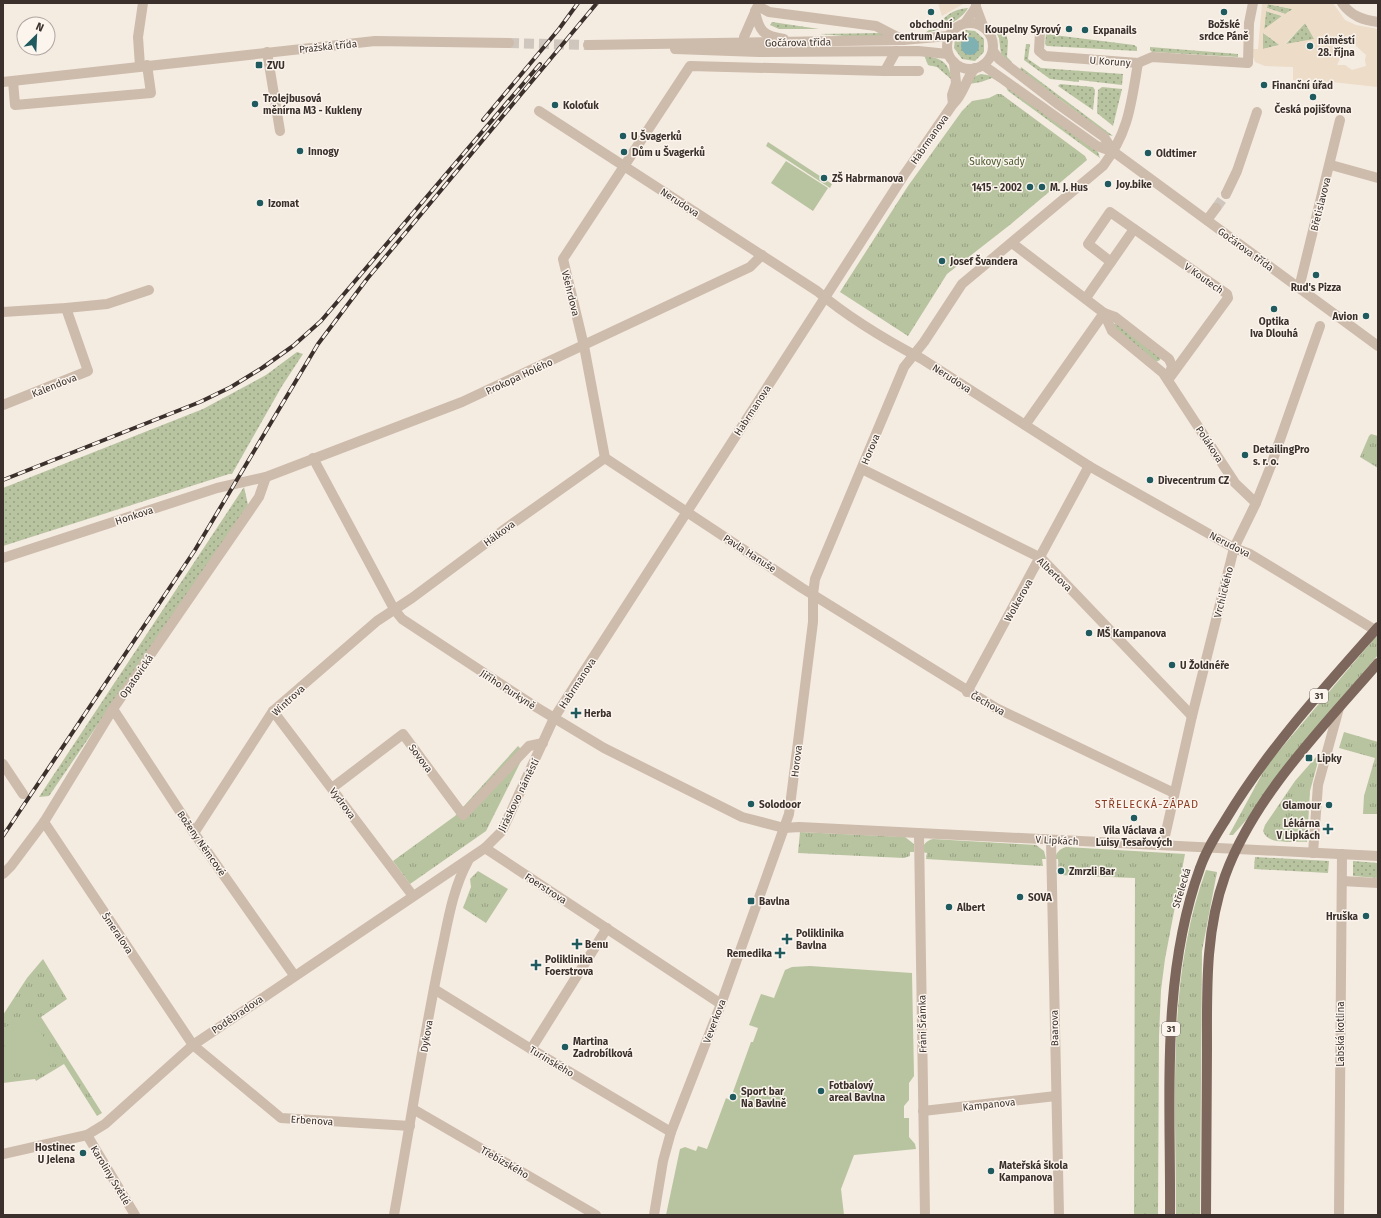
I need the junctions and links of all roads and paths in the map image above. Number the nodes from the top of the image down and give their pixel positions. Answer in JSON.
{"nodes":[{"id":1,"x":143,"y":3,"type":"edge"},
{"id":2,"x":1252,"y":3,"type":"edge"},
{"id":3,"x":1342,"y":3,"type":"edge"},
{"id":4,"x":976,"y":5,"type":"edge"},
{"id":5,"x":757,"y":6,"type":"edge"},
{"id":6,"x":1378,"y":22,"type":"edge"},
{"id":7,"x":965,"y":23,"type":"junction"},
{"id":8,"x":983,"y":26,"type":"junction"},
{"id":9,"x":1040,"y":32,"type":"dead end"},
{"id":10,"x":948,"y":36,"type":"junction"},
{"id":11,"x":903,"y":40,"type":"junction"},
{"id":12,"x":745,"y":42,"type":"junction"},
{"id":13,"x":797,"y":42,"type":"junction"},
{"id":14,"x":509,"y":43,"type":"tunnel mouth"},
{"id":15,"x":588,"y":45,"type":"tunnel mouth"},
{"id":16,"x":647,"y":45,"type":"junction"},
{"id":17,"x":896,"y":51,"type":"junction"},
{"id":18,"x":992,"y":51,"type":"junction"},
{"id":19,"x":267,"y":52,"type":"junction"},
{"id":20,"x":759,"y":52,"type":"junction"},
{"id":21,"x":951,"y":58,"type":"junction"},
{"id":22,"x":1138,"y":63,"type":"junction"},
{"id":23,"x":144,"y":66,"type":"junction"},
{"id":24,"x":979,"y":67,"type":"junction"},
{"id":25,"x":885,"y":70,"type":"junction"},
{"id":26,"x":919,"y":71,"type":"dead end"},
{"id":27,"x":8,"y":82,"type":"edge"},
{"id":28,"x":953,"y":104,"type":"junction"},
{"id":29,"x":539,"y":111,"type":"dead end"},
{"id":30,"x":1257,"y":112,"type":"dead end"},
{"id":31,"x":1340,"y":120,"type":"dead end"},
{"id":32,"x":280,"y":131,"type":"dead end"},
{"id":33,"x":1114,"y":152,"type":"junction"},
{"id":34,"x":1330,"y":165,"type":"junction"},
{"id":35,"x":625,"y":166,"type":"junction"},
{"id":36,"x":1378,"y":178,"type":"edge"},
{"id":37,"x":1226,"y":194,"type":"tunnel mouth"},
{"id":38,"x":1216,"y":208,"type":"tunnel mouth"},
{"id":39,"x":1207,"y":220,"type":"junction"},
{"id":40,"x":1134,"y":229,"type":"junction"},
{"id":41,"x":1012,"y":243,"type":"junction"},
{"id":42,"x":762,"y":255,"type":"junction"},
{"id":43,"x":1111,"y":262,"type":"junction"},
{"id":44,"x":1299,"y":288,"type":"junction"},
{"id":45,"x":149,"y":290,"type":"dead end"},
{"id":46,"x":825,"y":297,"type":"junction"},
{"id":47,"x":1086,"y":298,"type":"junction"},
{"id":48,"x":66,"y":308,"type":"junction"},
{"id":49,"x":3,"y":312,"type":"edge"},
{"id":50,"x":1104,"y":313,"type":"junction"},
{"id":51,"x":1320,"y":326,"type":"dead end"},
{"id":52,"x":584,"y":346,"type":"junction"},
{"id":53,"x":1378,"y":346,"type":"edge"},
{"id":54,"x":913,"y":354,"type":"junction"},
{"id":55,"x":1168,"y":380,"type":"junction"},
{"id":56,"x":3,"y":405,"type":"edge"},
{"id":57,"x":1025,"y":425,"type":"junction"},
{"id":58,"x":313,"y":458,"type":"junction"},
{"id":59,"x":605,"y":458,"type":"junction"},
{"id":60,"x":1089,"y":466,"type":"junction"},
{"id":61,"x":862,"y":469,"type":"junction"},
{"id":62,"x":266,"y":477,"type":"junction"},
{"id":63,"x":1256,"y":503,"type":"junction"},
{"id":64,"x":686,"y":512,"type":"junction"},
{"id":65,"x":1234,"y":548,"type":"junction"},
{"id":66,"x":3,"y":558,"type":"edge"},
{"id":67,"x":1041,"y":558,"type":"junction"},
{"id":68,"x":813,"y":594,"type":"junction"},
{"id":69,"x":394,"y":610,"type":"junction"},
{"id":70,"x":1377,"y":628,"type":"edge"},
{"id":71,"x":1378,"y":663,"type":"edge"},
{"id":72,"x":967,"y":692,"type":"junction"},
{"id":73,"x":1339,"y":708,"type":"junction"},
{"id":74,"x":113,"y":709,"type":"junction"},
{"id":75,"x":273,"y":711,"type":"junction"},
{"id":76,"x":1192,"y":716,"type":"junction"},
{"id":77,"x":554,"y":718,"type":"junction"},
{"id":78,"x":543,"y":743,"type":"junction"},
{"id":79,"x":3,"y":764,"type":"edge"},
{"id":80,"x":332,"y":788,"type":"junction"},
{"id":81,"x":1174,"y":793,"type":"junction"},
{"id":82,"x":23,"y":794,"type":"dead end"},
{"id":83,"x":463,"y":815,"type":"joint"},
{"id":84,"x":44,"y":822,"type":"junction"},
{"id":85,"x":784,"y":828,"type":"junction"},
{"id":86,"x":194,"y":833,"type":"junction"},
{"id":87,"x":919,"y":834,"type":"junction"},
{"id":88,"x":1051,"y":840,"type":"junction"},
{"id":89,"x":1163,"y":845,"type":"junction"},
{"id":90,"x":485,"y":848,"type":"junction"},
{"id":91,"x":1208,"y":848,"type":"junction"},
{"id":92,"x":1236,"y":849,"type":"junction"},
{"id":93,"x":1313,"y":853,"type":"junction"},
{"id":94,"x":1342,"y":854,"type":"junction"},
{"id":95,"x":1378,"y":856,"type":"edge"},
{"id":96,"x":469,"y":859,"type":"junction"},
{"id":97,"x":3,"y":874,"type":"edge"},
{"id":98,"x":1342,"y":881,"type":"junction"},
{"id":99,"x":1378,"y":883,"type":"edge"},
{"id":100,"x":413,"y":896,"type":"junction"},
{"id":101,"x":607,"y":928,"type":"junction"},
{"id":102,"x":294,"y":975,"type":"junction"},
{"id":103,"x":434,"y":989,"type":"junction"},
{"id":104,"x":721,"y":1004,"type":"junction"},
{"id":105,"x":193,"y":1045,"type":"junction"},
{"id":106,"x":532,"y":1049,"type":"junction"},
{"id":107,"x":1056,"y":1096,"type":"junction"},
{"id":108,"x":413,"y":1109,"type":"junction"},
{"id":109,"x":923,"y":1111,"type":"junction"},
{"id":110,"x":410,"y":1126,"type":"junction"},
{"id":111,"x":671,"y":1132,"type":"junction"},
{"id":112,"x":87,"y":1135,"type":"junction"},
{"id":113,"x":3,"y":1154,"type":"edge"},
{"id":114,"x":135,"y":1215,"type":"edge"},
{"id":115,"x":394,"y":1215,"type":"edge"},
{"id":116,"x":596,"y":1215,"type":"edge"},
{"id":117,"x":654,"y":1215,"type":"edge"},
{"id":118,"x":925,"y":1215,"type":"edge"},
{"id":119,"x":1059,"y":1215,"type":"edge"},
{"id":120,"x":1170,"y":1215,"type":"edge"},
{"id":121,"x":1206,"y":1215,"type":"edge"},
{"id":122,"x":1339,"y":1215,"type":"edge"}],
"edges":[{"from":1,"to":23,"type":"street"},
{"from":2,"to":22,"type":"street","name":"U Koruny"},
{"from":3,"to":6,"type":"street"},
{"from":4,"to":7,"type":"street"},
{"from":4,"to":8,"type":"street"},
{"from":5,"to":11,"type":"street"},
{"from":5,"to":12,"type":"street"},
{"from":5,"to":13,"type":"street"},
{"from":7,"to":8,"type":"street"},
{"from":7,"to":10,"type":"street"},
{"from":8,"to":18,"type":"street"},
{"from":9,"to":22,"type":"street","name":"U Koruny"},
{"from":10,"to":11,"type":"street","name":"Gočárova třída"},
{"from":10,"to":21,"type":"street"},
{"from":11,"to":13,"type":"street","name":"Gočárova třída"},
{"from":12,"to":13,"type":"street","name":"Gočárova třída"},
{"from":12,"to":16,"type":"street","name":"Gočárova třída"},
{"from":12,"to":20,"type":"street"},
{"from":14,"to":19,"type":"street","name":"Pražská třída"},
{"from":15,"to":16,"type":"street","name":"Gočárova třída"},
{"from":16,"to":20,"type":"street","name":"Gočárova třída"},
{"from":17,"to":20,"type":"street","name":"Gočárova třída"},
{"from":17,"to":21,"type":"street","name":"Gočárova třída"},
{"from":17,"to":25,"type":"street"},
{"from":18,"to":24,"type":"street"},
{"from":18,"to":33,"type":"street","name":"Gočárova třída"},
{"from":19,"to":23,"type":"street","name":"Pražská třída"},
{"from":19,"to":32,"type":"street"},
{"from":21,"to":24,"type":"street"},
{"from":21,"to":28,"type":"street","name":"Habrmanova"},
{"from":22,"to":33,"type":"street"},
{"from":23,"to":27,"type":"street","name":"Pražská třída"},
{"from":23,"to":27,"type":"street","name":"Pražská třída"},
{"from":24,"to":28,"type":"street","name":"Habrmanova"},
{"from":24,"to":33,"type":"street","name":"Gočárova třída"},
{"from":25,"to":26,"type":"street"},
{"from":25,"to":35,"type":"street","name":"Všehrdova"},
{"from":28,"to":46,"type":"street","name":"Habrmanova"},
{"from":29,"to":35,"type":"street","name":"Nerudova"},
{"from":30,"to":37,"type":"street"},
{"from":31,"to":34,"type":"street","name":"Břetislavova"},
{"from":33,"to":39,"type":"street","name":"Gočárova třída"},
{"from":33,"to":41,"type":"street","name":"Horova"},
{"from":34,"to":36,"type":"street"},
{"from":34,"to":44,"type":"street","name":"Břetislavova"},
{"from":35,"to":42,"type":"street","name":"Nerudova"},
{"from":35,"to":52,"type":"street","name":"Všehrdova"},
{"from":38,"to":39,"type":"street"},
{"from":39,"to":44,"type":"street","name":"Gočárova třída"},
{"from":40,"to":43,"type":"street"},
{"from":40,"to":43,"type":"street","name":"V Koutech"},
{"from":40,"to":55,"type":"street","name":"V Koutech"},
{"from":41,"to":47,"type":"street"},
{"from":41,"to":54,"type":"street","name":"Horova"},
{"from":42,"to":46,"type":"street","name":"Nerudova"},
{"from":42,"to":52,"type":"street","name":"Prokopa Holého"},
{"from":43,"to":47,"type":"street"},
{"from":44,"to":53,"type":"street","name":"Gočárova třída"},
{"from":45,"to":48,"type":"street"},
{"from":46,"to":54,"type":"street","name":"Nerudova"},
{"from":46,"to":64,"type":"street","name":"Habrmanova"},
{"from":47,"to":50,"type":"street"},
{"from":48,"to":49,"type":"street"},
{"from":48,"to":56,"type":"street","name":"Kalendova"},
{"from":50,"to":55,"type":"street"},
{"from":50,"to":55,"type":"street"},
{"from":50,"to":57,"type":"street"},
{"from":51,"to":63,"type":"street","name":"Vrchlického"},
{"from":52,"to":58,"type":"street","name":"Prokopa Holého"},
{"from":52,"to":59,"type":"street","name":"Všehrdova"},
{"from":54,"to":57,"type":"street","name":"Nerudova"},
{"from":54,"to":61,"type":"street","name":"Horova"},
{"from":55,"to":63,"type":"street","name":"Polákova"},
{"from":57,"to":60,"type":"street","name":"Nerudova"},
{"from":58,"to":62,"type":"street","name":"Prokopa Holého"},
{"from":58,"to":69,"type":"street","name":"Jiřího Purkyně"},
{"from":59,"to":64,"type":"street"},
{"from":59,"to":69,"type":"street","name":"Hálkova"},
{"from":60,"to":65,"type":"street","name":"Nerudova"},
{"from":60,"to":67,"type":"street","name":"Wolkerova"},
{"from":61,"to":67,"type":"street","name":"Albertova"},
{"from":61,"to":68,"type":"street","name":"Horova"},
{"from":62,"to":66,"type":"street","name":"Honkova"},
{"from":62,"to":74,"type":"street","name":"Opatovická"},
{"from":63,"to":65,"type":"street","name":"Vrchlického"},
{"from":64,"to":68,"type":"street","name":"Pavla Hanuše"},
{"from":64,"to":77,"type":"street","name":"Habrmanova"},
{"from":65,"to":70,"type":"street","name":"Nerudova"},
{"from":65,"to":76,"type":"street","name":"Vrchlického"},
{"from":67,"to":72,"type":"street","name":"Wolkerova"},
{"from":67,"to":76,"type":"street","name":"Albertova"},
{"from":68,"to":72,"type":"street","name":"Čechova"},
{"from":68,"to":85,"type":"street","name":"Horova"},
{"from":69,"to":75,"type":"street","name":"Wintrova"},
{"from":69,"to":77,"type":"street","name":"Jiřího Purkyně"},
{"from":70,"to":91,"type":"main road","name":"Střelecká","number":"31"},
{"from":71,"to":73,"type":"main road","number":"31"},
{"from":72,"to":81,"type":"street","name":"Čechova"},
{"from":73,"to":92,"type":"main road","number":"31"},
{"from":73,"to":93,"type":"street"},
{"from":74,"to":84,"type":"street","name":"Opatovická"},
{"from":74,"to":86,"type":"street","name":"Boženy Němcové"},
{"from":75,"to":80,"type":"street","name":"Vydrova"},
{"from":75,"to":86,"type":"street","name":"Wintrova"},
{"from":76,"to":81,"type":"street","name":"Vrchlického"},
{"from":77,"to":78,"type":"street","name":"Jiráskovo náměstí"},
{"from":77,"to":85,"type":"street","name":"Jiřího Purkyně"},
{"from":78,"to":83,"type":"street","name":"Jiráskovo náměstí"},
{"from":78,"to":90,"type":"street","name":"Jiráskovo náměstí"},
{"from":79,"to":82,"type":"street"},
{"from":80,"to":83,"type":"street","name":"Sovova"},
{"from":80,"to":100,"type":"street","name":"Vydrova"},
{"from":81,"to":89,"type":"street","name":"Vrchlického"},
{"from":84,"to":97,"type":"street","name":"Opatovická"},
{"from":84,"to":105,"type":"street","name":"Šmeralova"},
{"from":85,"to":87,"type":"street","name":"V Lipkách"},
{"from":85,"to":104,"type":"street","name":"Veverkova"},
{"from":86,"to":102,"type":"street","name":"Boženy Němcové"},
{"from":87,"to":88,"type":"street","name":"V Lipkách"},
{"from":87,"to":109,"type":"street","name":"Fráni Šrámka"},
{"from":88,"to":89,"type":"street","name":"V Lipkách"},
{"from":88,"to":107,"type":"street","name":"Baarova"},
{"from":89,"to":91,"type":"street","name":"V Lipkách"},
{"from":90,"to":96,"type":"street","name":"Jiráskovo náměstí"},
{"from":90,"to":101,"type":"street","name":"Foerstrova"},
{"from":91,"to":92,"type":"street","name":"V Lipkách"},
{"from":91,"to":120,"type":"main road","name":"Střelecká","number":"31"},
{"from":92,"to":93,"type":"street","name":"V Lipkách"},
{"from":92,"to":121,"type":"main road","number":"31"},
{"from":93,"to":94,"type":"street","name":"V Lipkách"},
{"from":94,"to":95,"type":"street","name":"V Lipkách"},
{"from":94,"to":98,"type":"street","name":"Labská kotlina"},
{"from":96,"to":100,"type":"street","name":"Poděbradova"},
{"from":96,"to":103,"type":"street","name":"Dykova"},
{"from":98,"to":99,"type":"street"},
{"from":98,"to":122,"type":"street","name":"Labská kotlina"},
{"from":100,"to":102,"type":"street","name":"Poděbradova"},
{"from":101,"to":104,"type":"street","name":"Foerstrova"},
{"from":101,"to":106,"type":"street"},
{"from":102,"to":105,"type":"street","name":"Poděbradova"},
{"from":103,"to":106,"type":"street","name":"Turinského"},
{"from":103,"to":108,"type":"street","name":"Dykova"},
{"from":104,"to":111,"type":"street","name":"Veverkova"},
{"from":105,"to":110,"type":"street","name":"Erbenova"},
{"from":105,"to":112,"type":"street","name":"Poděbradova"},
{"from":106,"to":111,"type":"street","name":"Turinského"},
{"from":107,"to":109,"type":"street","name":"Kampanova"},
{"from":107,"to":119,"type":"street","name":"Baarova"},
{"from":108,"to":110,"type":"street","name":"Dykova"},
{"from":108,"to":116,"type":"street","name":"Třebízského"},
{"from":109,"to":118,"type":"street","name":"Fráni Šrámka"},
{"from":110,"to":115,"type":"street","name":"Dykova"},
{"from":111,"to":117,"type":"street","name":"Veverkova"},
{"from":112,"to":113,"type":"street","name":"Poděbradova"},
{"from":112,"to":114,"type":"street","name":"Karoliny Světlé"}]}
